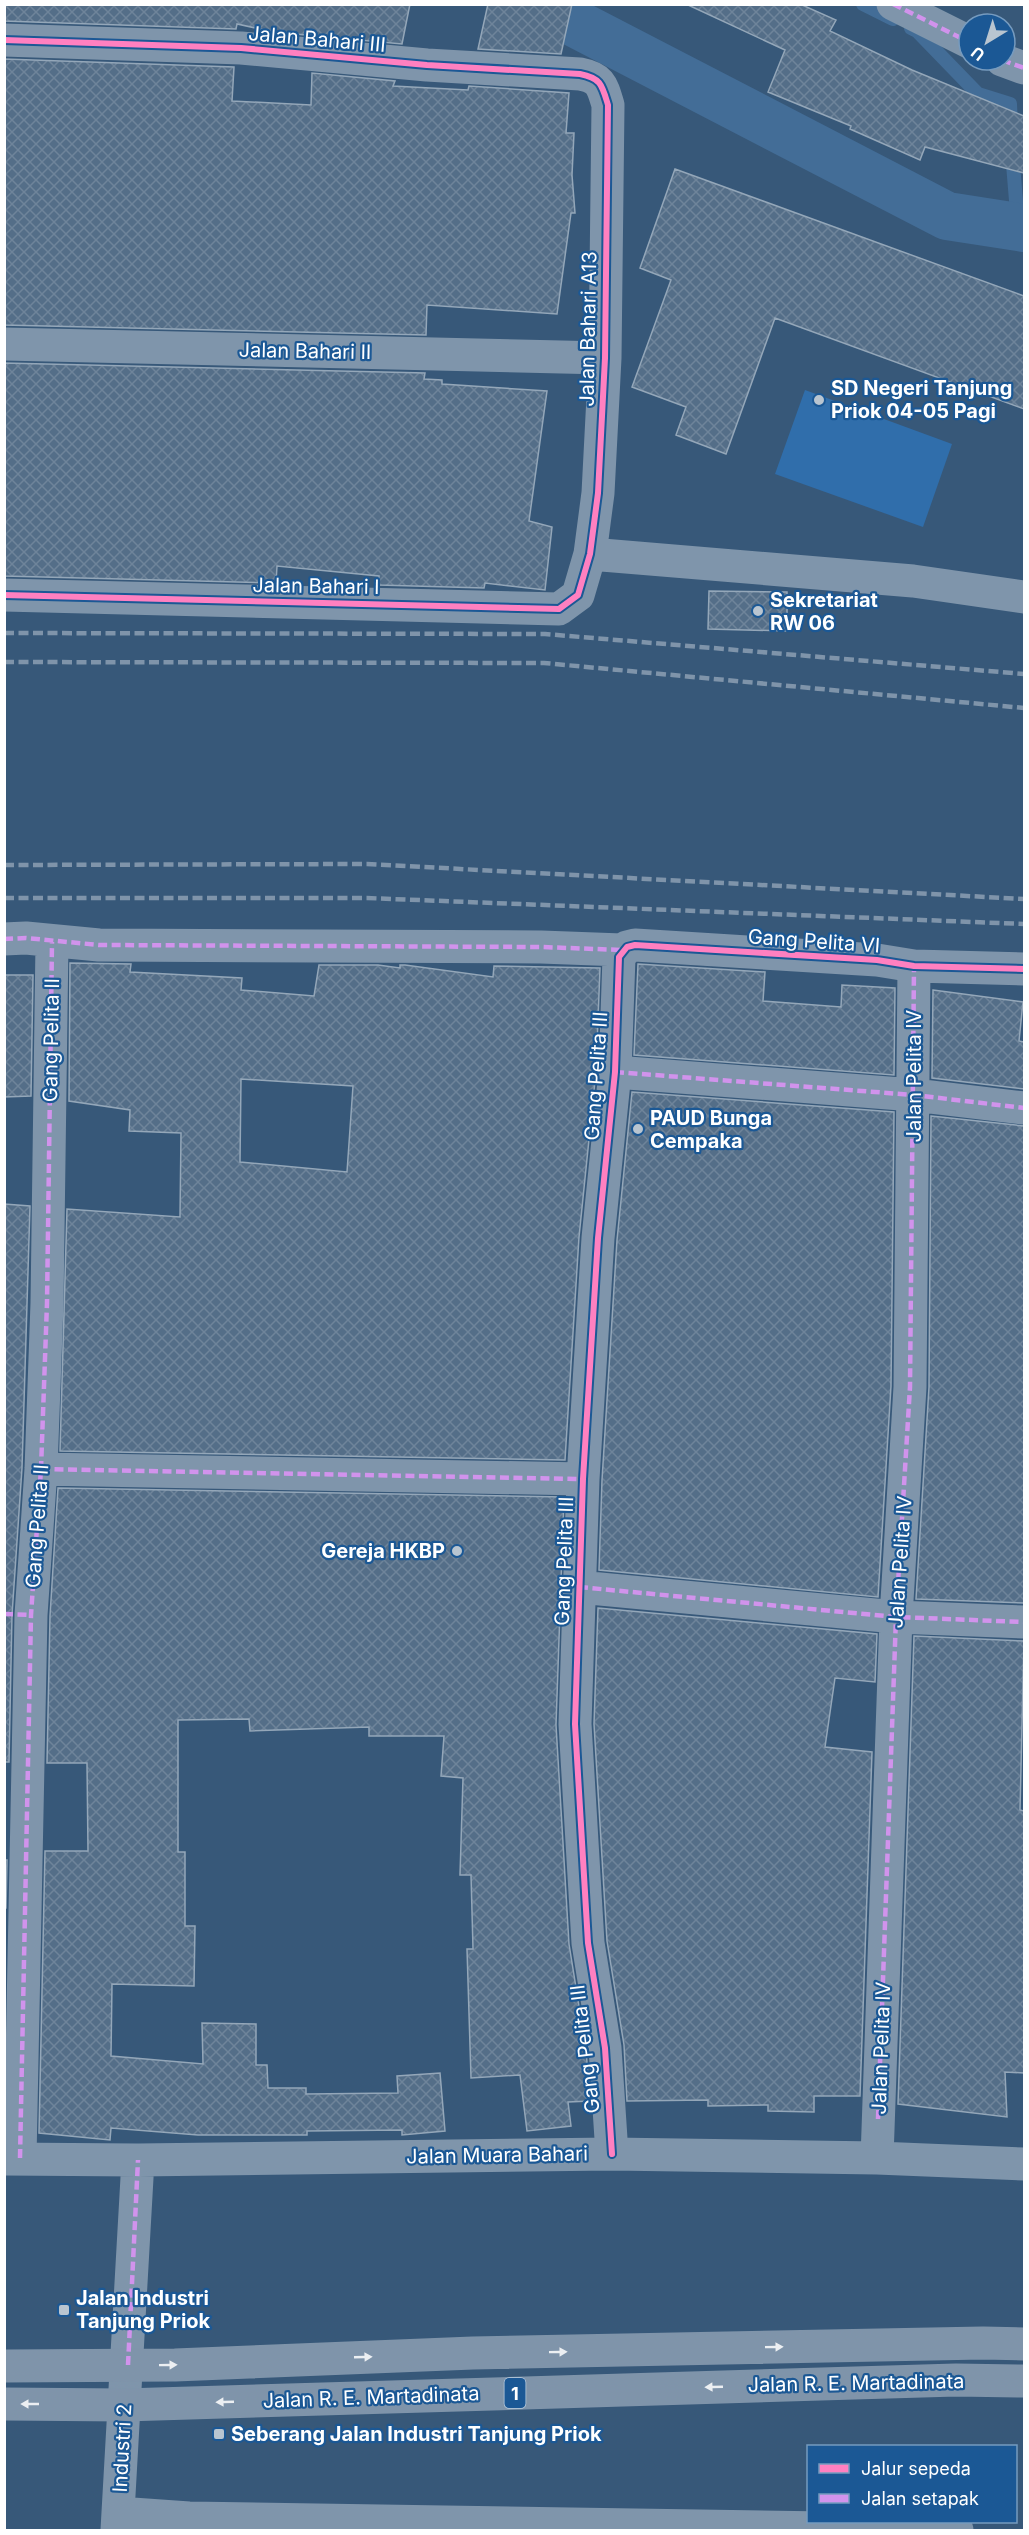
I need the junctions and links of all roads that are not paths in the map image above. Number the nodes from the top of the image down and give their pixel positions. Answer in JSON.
{"nodes":[{"id":1,"x":893,"y":4,"type":"edge"},
{"id":2,"x":957,"y":36,"type":"edge"},
{"id":3,"x":4,"y":40,"type":"edge"},
{"id":4,"x":608,"y":105,"type":"joint"},
{"id":5,"x":4,"y":344,"type":"edge"},
{"id":6,"x":605,"y":358,"type":"junction"},
{"id":7,"x":590,"y":554,"type":"junction"},
{"id":8,"x":4,"y":594,"type":"edge"},
{"id":9,"x":1024,"y":597,"type":"edge"},
{"id":10,"x":4,"y":939,"type":"edge"},
{"id":11,"x":52,"y":942,"type":"junction"},
{"id":12,"x":620,"y":960,"type":"junction"},
{"id":13,"x":914,"y":966,"type":"junction"},
{"id":14,"x":1024,"y":969,"type":"edge"},
{"id":15,"x":615,"y":1072,"type":"junction"},
{"id":16,"x":914,"y":1095,"type":"junction"},
{"id":17,"x":1024,"y":1108,"type":"edge"},
{"id":18,"x":41,"y":1469,"type":"junction"},
{"id":19,"x":583,"y":1479,"type":"junction"},
{"id":20,"x":579,"y":1587,"type":"junction"},
{"id":21,"x":18,"y":1614,"type":"edge"},
{"id":22,"x":896,"y":1617,"type":"junction"},
{"id":23,"x":1024,"y":1622,"type":"edge"},
{"id":24,"x":612,"y":2154,"type":"junction"},
{"id":25,"x":12,"y":2158,"type":"edge"},
{"id":26,"x":877,"y":2158,"type":"junction"},
{"id":27,"x":138,"y":2160,"type":"junction"},
{"id":28,"x":1024,"y":2164,"type":"edge"},
{"id":29,"x":1024,"y":2344,"type":"edge"},
{"id":30,"x":128,"y":2365,"type":"junction"},
{"id":31,"x":4,"y":2366,"type":"edge"},
{"id":32,"x":1024,"y":2381,"type":"edge"},
{"id":33,"x":4,"y":2404,"type":"edge"},
{"id":34,"x":124,"y":2405,"type":"junction"},
{"id":35,"x":117,"y":2522,"type":"edge"},
{"id":36,"x":957,"y":2530,"type":"edge"}],
"edges":[{"from":1,"to":2,"type":"street"},
{"from":3,"to":4,"type":"street","name":"Jalan Bahari III"},
{"from":4,"to":6,"type":"street","name":"Jalan Bahari A13"},
{"from":5,"to":6,"type":"street","name":"Jalan Bahari II"},
{"from":6,"to":7,"type":"street","name":"Jalan Bahari A13"},
{"from":7,"to":8,"type":"street","name":"Jalan Bahari I"},
{"from":7,"to":9,"type":"street"},
{"from":10,"to":11,"type":"street"},
{"from":11,"to":12,"type":"street","name":"Gang Pelita VI"},
{"from":11,"to":18,"type":"street","name":"Gang Pelita II"},
{"from":12,"to":13,"type":"street","name":"Gang Pelita VI"},
{"from":12,"to":15,"type":"street","name":"Gang Pelita III"},
{"from":13,"to":14,"type":"street","name":"Gang Pelita VI"},
{"from":13,"to":16,"type":"street","name":"Jalan Pelita IV"},
{"from":15,"to":16,"type":"street"},
{"from":15,"to":19,"type":"street","name":"Gang Pelita III"},
{"from":16,"to":17,"type":"street"},
{"from":16,"to":22,"type":"street","name":"Jalan Pelita IV"},
{"from":18,"to":19,"type":"street"},
{"from":18,"to":21,"type":"street","name":"Gang Pelita II"},
{"from":19,"to":20,"type":"street","name":"Gang Pelita III"},
{"from":20,"to":22,"type":"street"},
{"from":20,"to":24,"type":"street","name":"Gang Pelita III"},
{"from":21,"to":25,"type":"street","name":"Gang Pelita II"},
{"from":22,"to":23,"type":"street"},
{"from":22,"to":26,"type":"street","name":"Jalan Pelita IV"},
{"from":24,"to":26,"type":"street","name":"Jalan Muara Bahari"},
{"from":24,"to":27,"type":"street","name":"Jalan Muara Bahari"},
{"from":25,"to":27,"type":"street","name":"Jalan Muara Bahari"},
{"from":26,"to":28,"type":"street","name":"Jalan Muara Bahari"},
{"from":27,"to":30,"type":"street","name":"Industri 2"},
{"from":30,"to":29,"type":"highway","name":"Jalan R. E. Martadinata","number":"1","one_way":true},
{"from":30,"to":31,"type":"highway","name":"Jalan R. E. Martadinata","number":"1"},
{"from":30,"to":34,"type":"street","name":"Industri 2"},
{"from":32,"to":34,"type":"highway","name":"Jalan R. E. Martadinata","number":"1","one_way":true},
{"from":34,"to":33,"type":"highway","name":"Jalan R. E. Martadinata","number":"1","one_way":true},
{"from":34,"to":35,"type":"street","name":"Industri 2"},
{"from":35,"to":36,"type":"street"}]}
